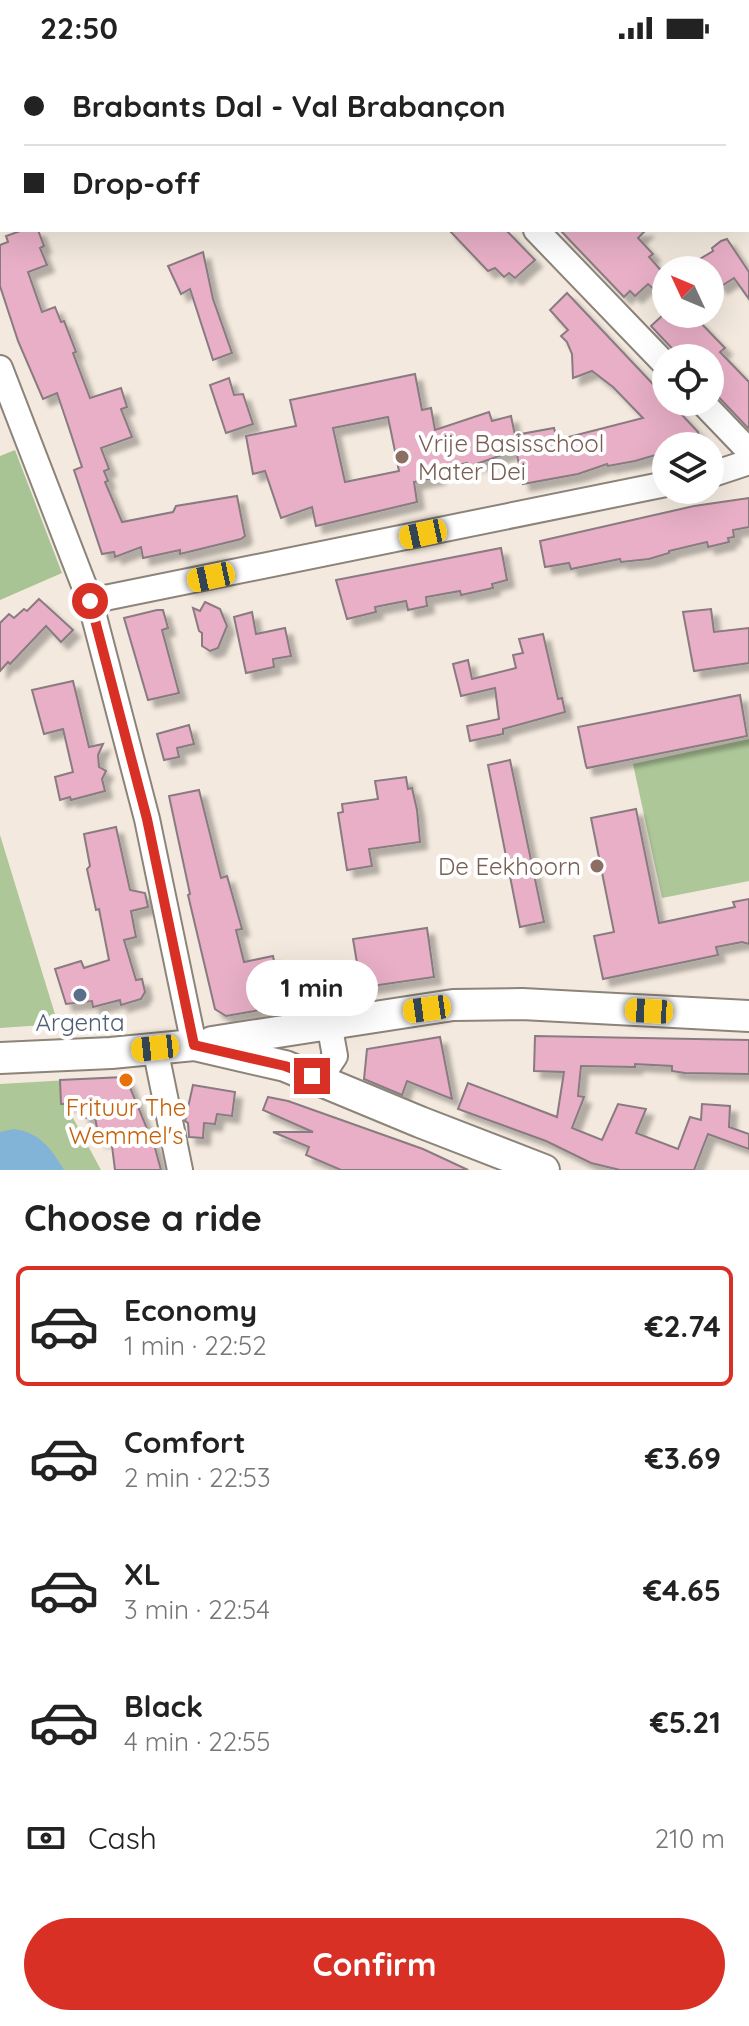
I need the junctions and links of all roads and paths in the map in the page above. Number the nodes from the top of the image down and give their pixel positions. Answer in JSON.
{"nodes":[{"id":1,"x":538,"y":232,"type":"edge"},
{"id":2,"x":652,"y":350,"type":"edge"},
{"id":3,"x":0,"y":368,"type":"edge"},
{"id":4,"x":715,"y":416,"type":"edge"},
{"id":5,"x":749,"y":451,"type":"edge"},
{"id":6,"x":749,"y":462,"type":"edge"},
{"id":7,"x":724,"y":470,"type":"edge"},
{"id":8,"x":652,"y":487,"type":"edge"},
{"id":9,"x":90,"y":601,"type":"junction"},
{"id":10,"x":749,"y":1016,"type":"edge"},
{"id":11,"x":319,"y":1025,"type":"junction"},
{"id":12,"x":279,"y":1033,"type":"junction"},
{"id":13,"x":194,"y":1045,"type":"junction"},
{"id":14,"x":155,"y":1048,"type":"junction"},
{"id":15,"x":0,"y":1058,"type":"edge"},
{"id":16,"x":299,"y":1071,"type":"junction"},
{"id":17,"x":180,"y":1170,"type":"edge"},
{"id":18,"x":544,"y":1170,"type":"edge"}],
"edges":[{"from":1,"to":2,"type":"street"},
{"from":3,"to":9,"type":"street"},
{"from":4,"to":5,"type":"street"},
{"from":6,"to":7,"type":"street"},
{"from":8,"to":9,"type":"street"},
{"from":9,"to":13,"type":"street"},
{"from":10,"to":11,"type":"main road"},
{"from":11,"to":12,"type":"main road"},
{"from":11,"to":16,"type":"street"},
{"from":12,"to":13,"type":"main road"},
{"from":12,"to":16,"type":"street"},
{"from":13,"to":14,"type":"main road"},
{"from":13,"to":16,"type":"main road"},
{"from":14,"to":15,"type":"main road"},
{"from":14,"to":17,"type":"street"},
{"from":16,"to":18,"type":"main road"}]}
